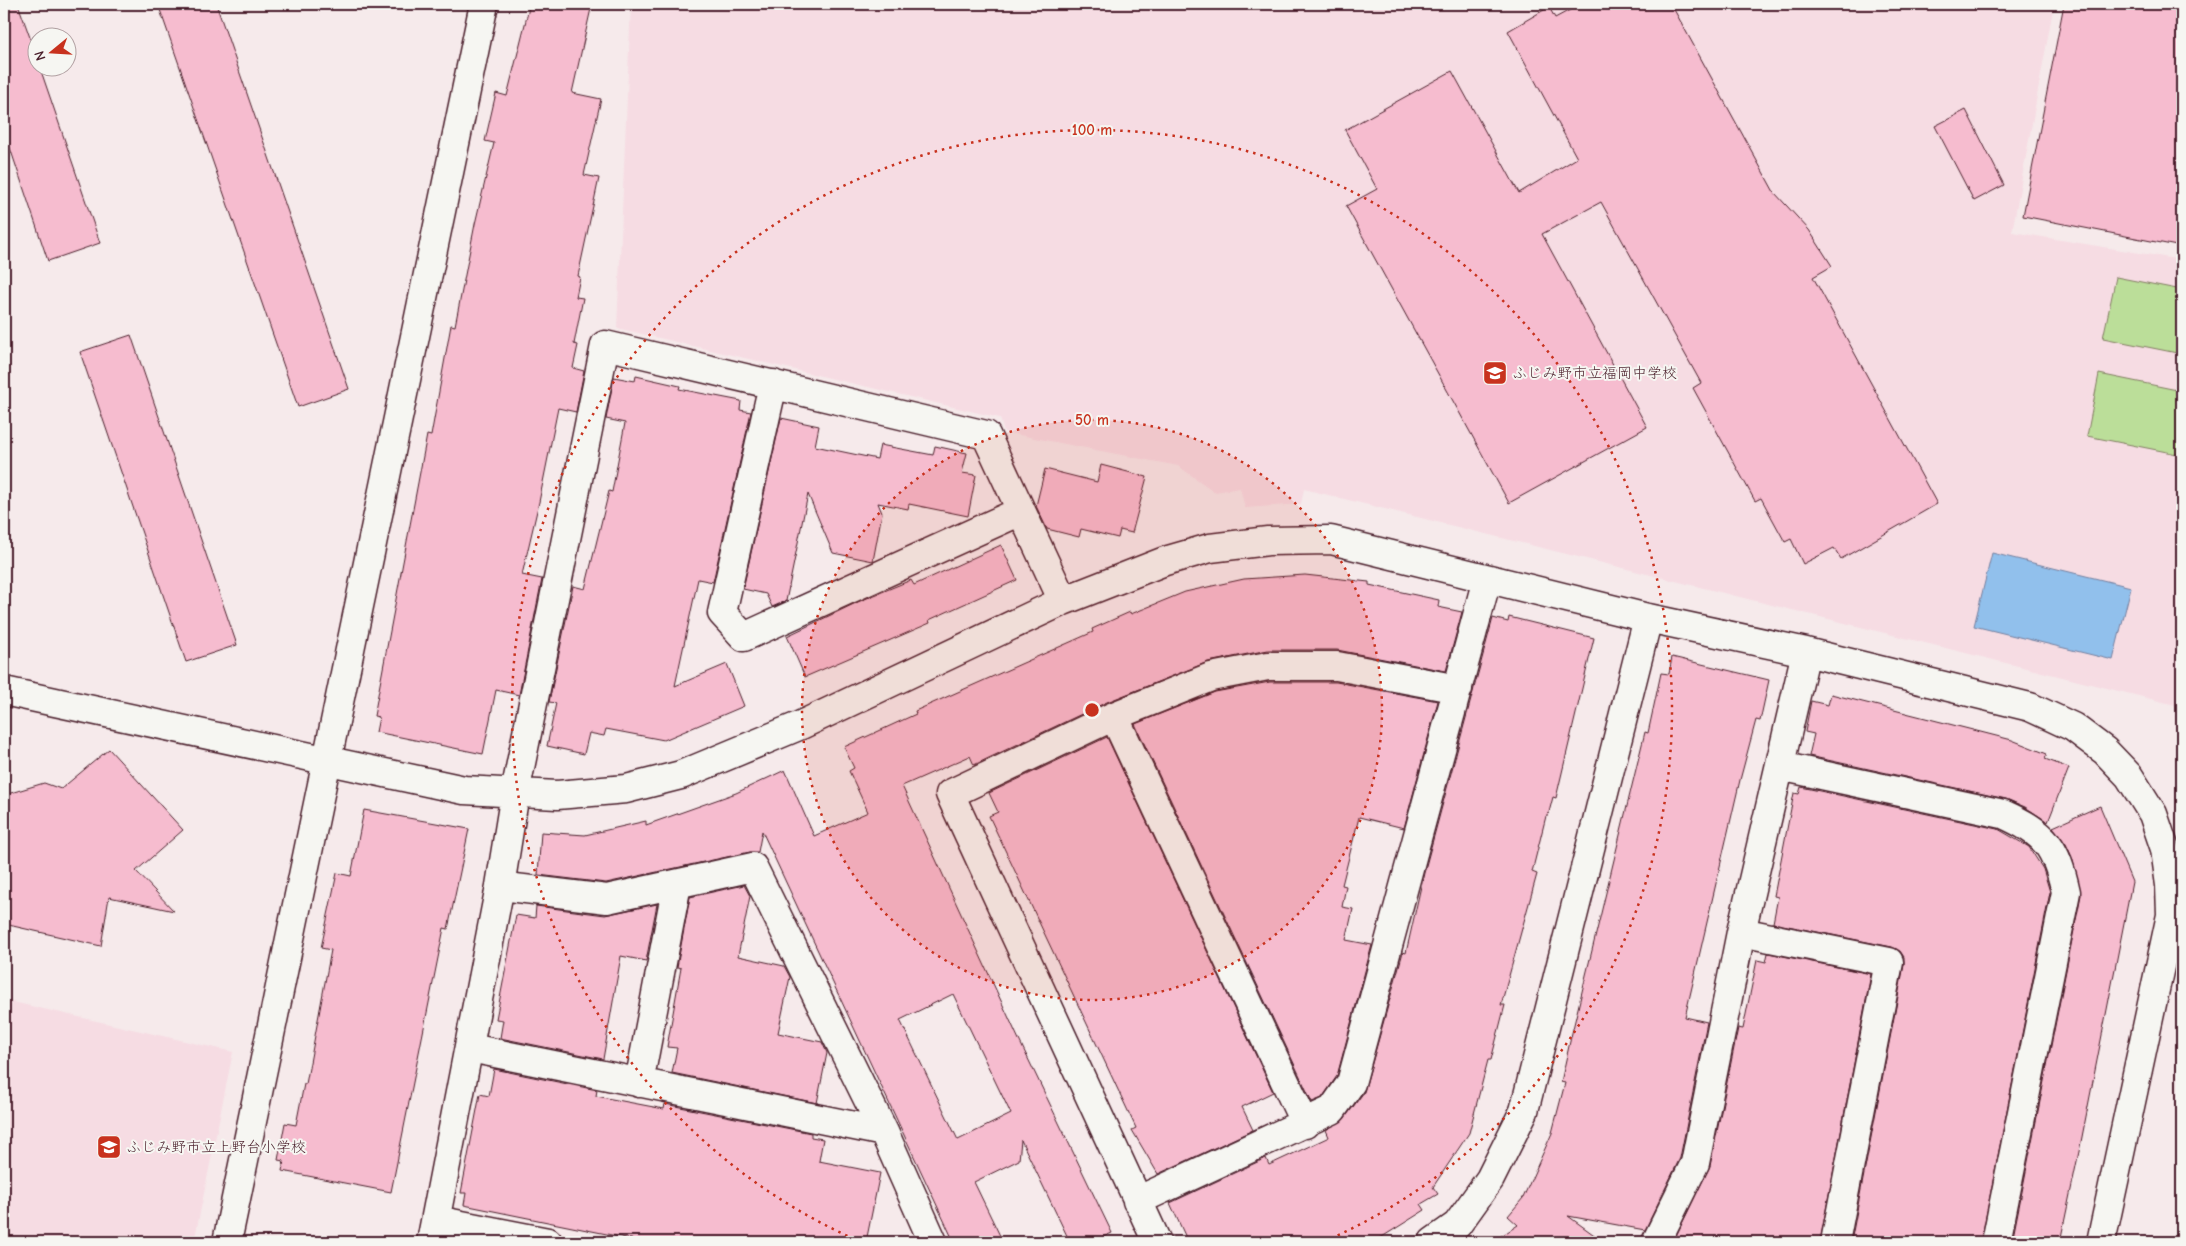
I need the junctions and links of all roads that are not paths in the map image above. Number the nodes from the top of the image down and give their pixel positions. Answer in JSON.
{"nodes":[{"id":1,"x":477,"y":5,"type":"edge"},
{"id":2,"x":773,"y":384,"type":"junction"},
{"id":3,"x":1021,"y":512,"type":"junction"},
{"id":4,"x":1487,"y":579,"type":"junction"},
{"id":5,"x":1063,"y":602,"type":"junction"},
{"id":6,"x":1648,"y":618,"type":"junction"},
{"id":7,"x":1806,"y":652,"type":"junction"},
{"id":8,"x":1458,"y":689,"type":"junction"},
{"id":9,"x":4,"y":691,"type":"edge"},
{"id":10,"x":1114,"y":716,"type":"junction"},
{"id":11,"x":326,"y":760,"type":"junction"},
{"id":12,"x":1780,"y":766,"type":"junction"},
{"id":13,"x":515,"y":793,"type":"junction"},
{"id":14,"x":677,"y":884,"type":"junction"},
{"id":15,"x":500,"y":886,"type":"junction"},
{"id":16,"x":1741,"y":932,"type":"junction"},
{"id":17,"x":470,"y":1048,"type":"junction"},
{"id":18,"x":638,"y":1083,"type":"junction"},
{"id":19,"x":1305,"y":1124,"type":"junction"},
{"id":20,"x":884,"y":1132,"type":"junction"},
{"id":21,"x":1137,"y":1201,"type":"junction"},
{"id":22,"x":434,"y":1231,"type":"edge"},
{"id":23,"x":227,"y":1242,"type":"edge"},
{"id":24,"x":548,"y":1242,"type":"edge"},
{"id":25,"x":933,"y":1242,"type":"edge"},
{"id":26,"x":1157,"y":1242,"type":"edge"},
{"id":27,"x":1433,"y":1242,"type":"edge"},
{"id":28,"x":1656,"y":1242,"type":"edge"},
{"id":29,"x":1835,"y":1242,"type":"edge"},
{"id":30,"x":1996,"y":1242,"type":"edge"},
{"id":31,"x":2100,"y":1242,"type":"edge"}],
"edges":[{"from":1,"to":11,"type":"street"},
{"from":2,"to":3,"type":"street"},
{"from":2,"to":3,"type":"street"},
{"from":2,"to":13,"type":"street"},
{"from":3,"to":5,"type":"street"},
{"from":4,"to":5,"type":"street"},
{"from":4,"to":6,"type":"street"},
{"from":4,"to":8,"type":"street"},
{"from":5,"to":13,"type":"street"},
{"from":6,"to":7,"type":"street"},
{"from":6,"to":27,"type":"street"},
{"from":7,"to":12,"type":"street"},
{"from":7,"to":31,"type":"street"},
{"from":8,"to":10,"type":"street"},
{"from":8,"to":19,"type":"street"},
{"from":9,"to":11,"type":"street"},
{"from":10,"to":19,"type":"street"},
{"from":10,"to":21,"type":"street"},
{"from":11,"to":13,"type":"street"},
{"from":11,"to":23,"type":"street"},
{"from":12,"to":16,"type":"street"},
{"from":12,"to":30,"type":"street"},
{"from":13,"to":15,"type":"street"},
{"from":14,"to":15,"type":"street"},
{"from":14,"to":18,"type":"street"},
{"from":14,"to":20,"type":"street"},
{"from":15,"to":17,"type":"street"},
{"from":16,"to":28,"type":"street"},
{"from":16,"to":29,"type":"street"},
{"from":17,"to":18,"type":"street"},
{"from":17,"to":22,"type":"street"},
{"from":18,"to":20,"type":"street"},
{"from":19,"to":21,"type":"street"},
{"from":20,"to":25,"type":"street"},
{"from":21,"to":26,"type":"street"},
{"from":22,"to":24,"type":"street"}]}
